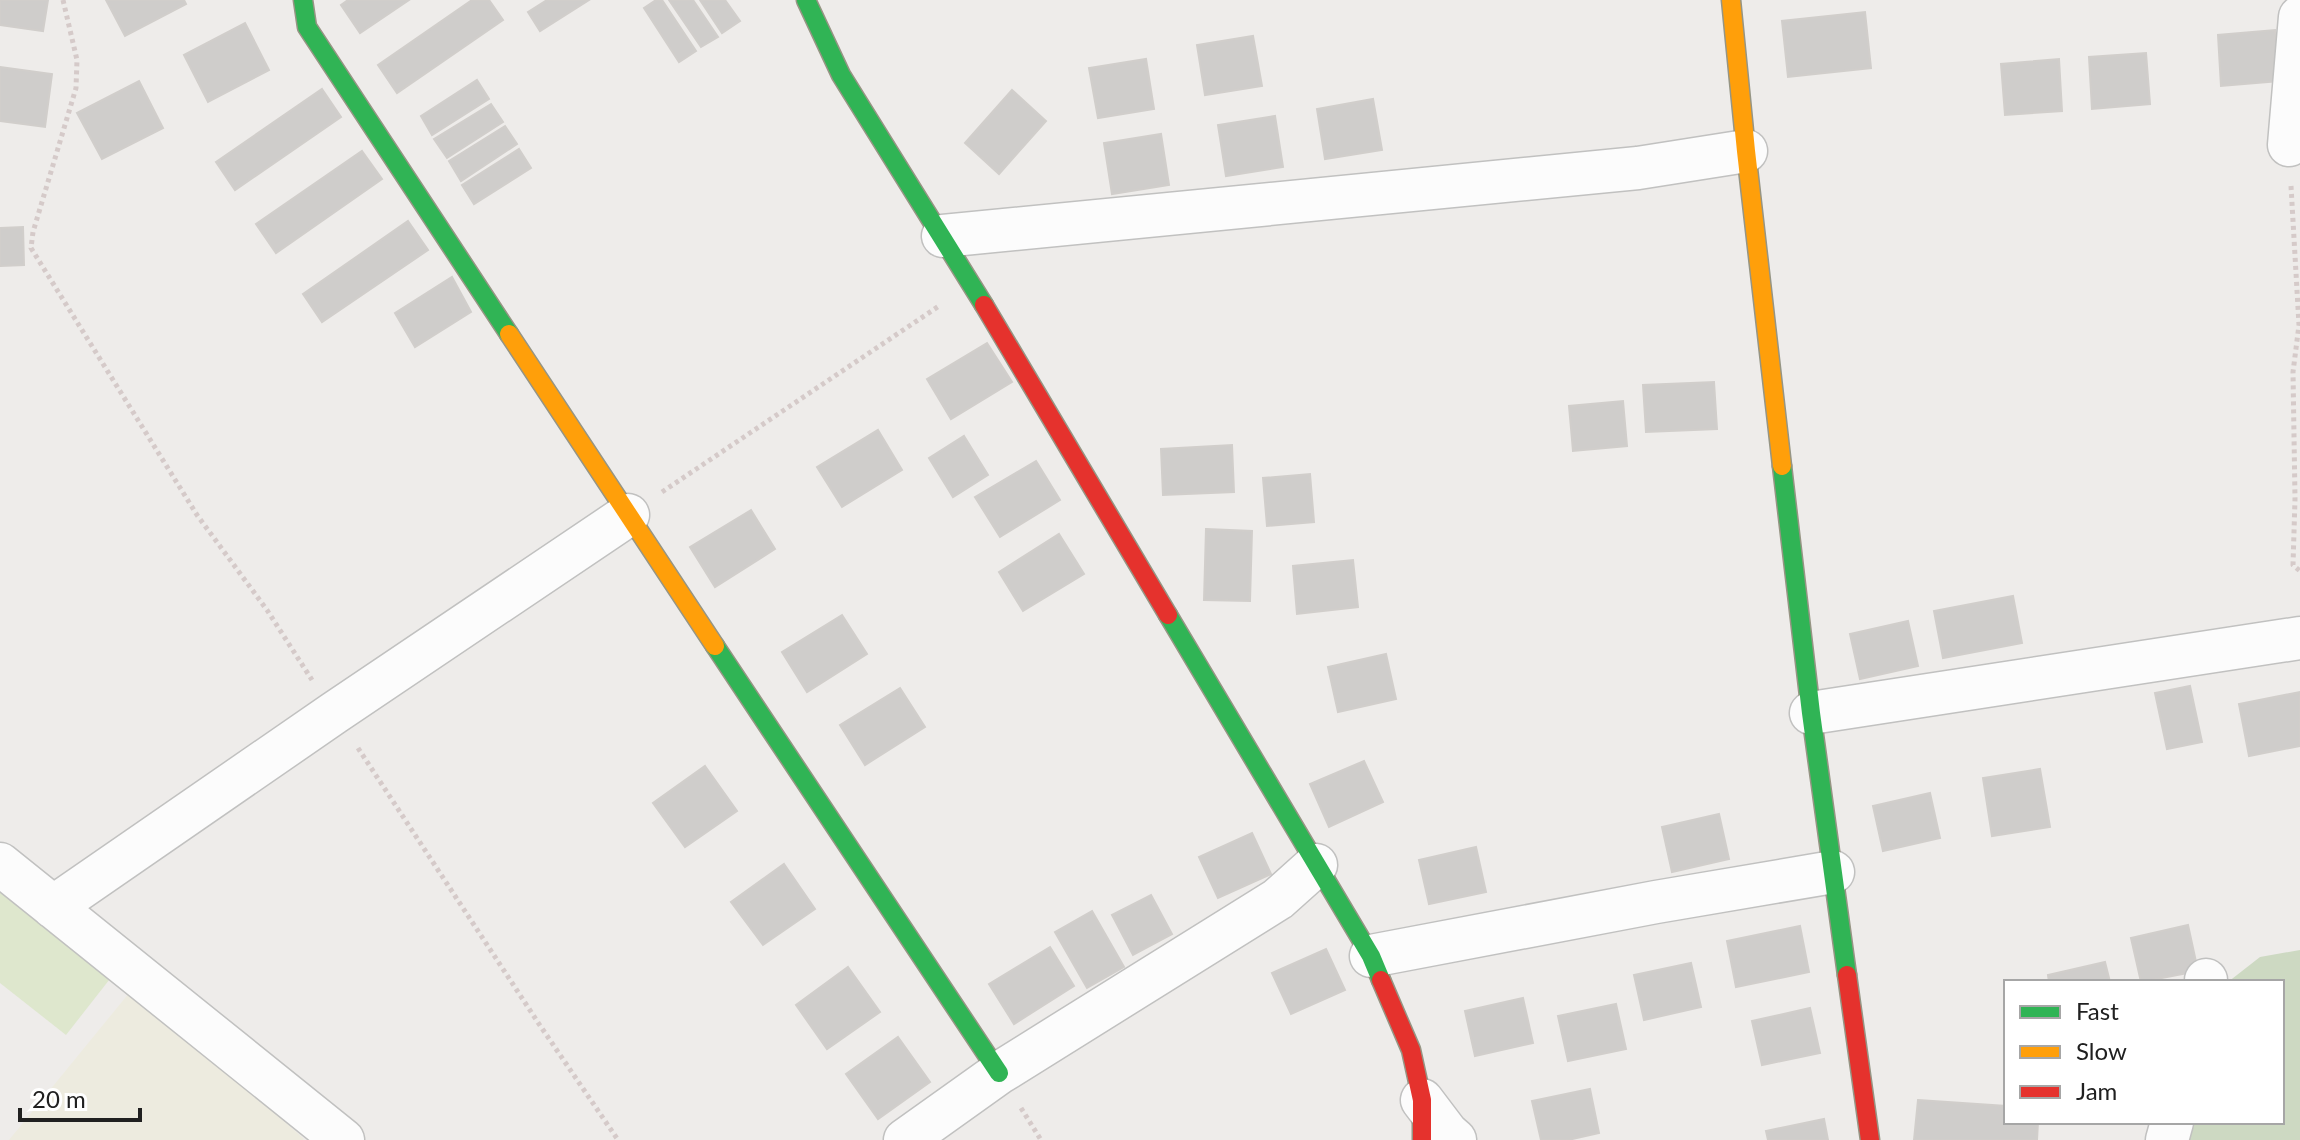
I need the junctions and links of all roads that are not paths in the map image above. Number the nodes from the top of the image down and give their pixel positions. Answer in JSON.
{"nodes":[{"id":1,"x":303,"y":0,"type":"edge"},
{"id":2,"x":806,"y":0,"type":"edge"},
{"id":3,"x":1731,"y":0,"type":"edge"},
{"id":4,"x":2300,"y":19,"type":"edge"},
{"id":5,"x":2289,"y":145,"type":"road end"},
{"id":6,"x":1746,"y":151,"type":"junction"},
{"id":7,"x":943,"y":236,"type":"junction"},
{"id":8,"x":628,"y":515,"type":"junction"},
{"id":9,"x":2300,"y":638,"type":"edge"},
{"id":10,"x":1811,"y":713,"type":"junction"},
{"id":11,"x":0,"y":864,"type":"edge"},
{"id":12,"x":1316,"y":865,"type":"junction"},
{"id":13,"x":1833,"y":872,"type":"junction"},
{"id":14,"x":53,"y":907,"type":"junction"},
{"id":15,"x":1371,"y":956,"type":"junction"},
{"id":16,"x":999,"y":1073,"type":"junction"},
{"id":17,"x":1422,"y":1120,"type":"edge"},
{"id":18,"x":343,"y":1140,"type":"edge"},
{"id":19,"x":905,"y":1140,"type":"edge"},
{"id":20,"x":1455,"y":1140,"type":"edge"},
{"id":21,"x":1870,"y":1140,"type":"edge"}],
"edges":[{"from":1,"to":8,"type":"street"},
{"from":2,"to":7,"type":"street"},
{"from":3,"to":6,"type":"street"},
{"from":4,"to":5,"type":"street"},
{"from":6,"to":7,"type":"street"},
{"from":6,"to":10,"type":"street"},
{"from":7,"to":12,"type":"street"},
{"from":8,"to":14,"type":"street"},
{"from":8,"to":16,"type":"street"},
{"from":9,"to":10,"type":"street"},
{"from":10,"to":13,"type":"street"},
{"from":11,"to":14,"type":"street"},
{"from":12,"to":15,"type":"street"},
{"from":12,"to":16,"type":"street"},
{"from":13,"to":15,"type":"street"},
{"from":13,"to":21,"type":"street"},
{"from":14,"to":18,"type":"street"},
{"from":15,"to":17,"type":"street"},
{"from":16,"to":19,"type":"street"},
{"from":17,"to":20,"type":"street"}]}
